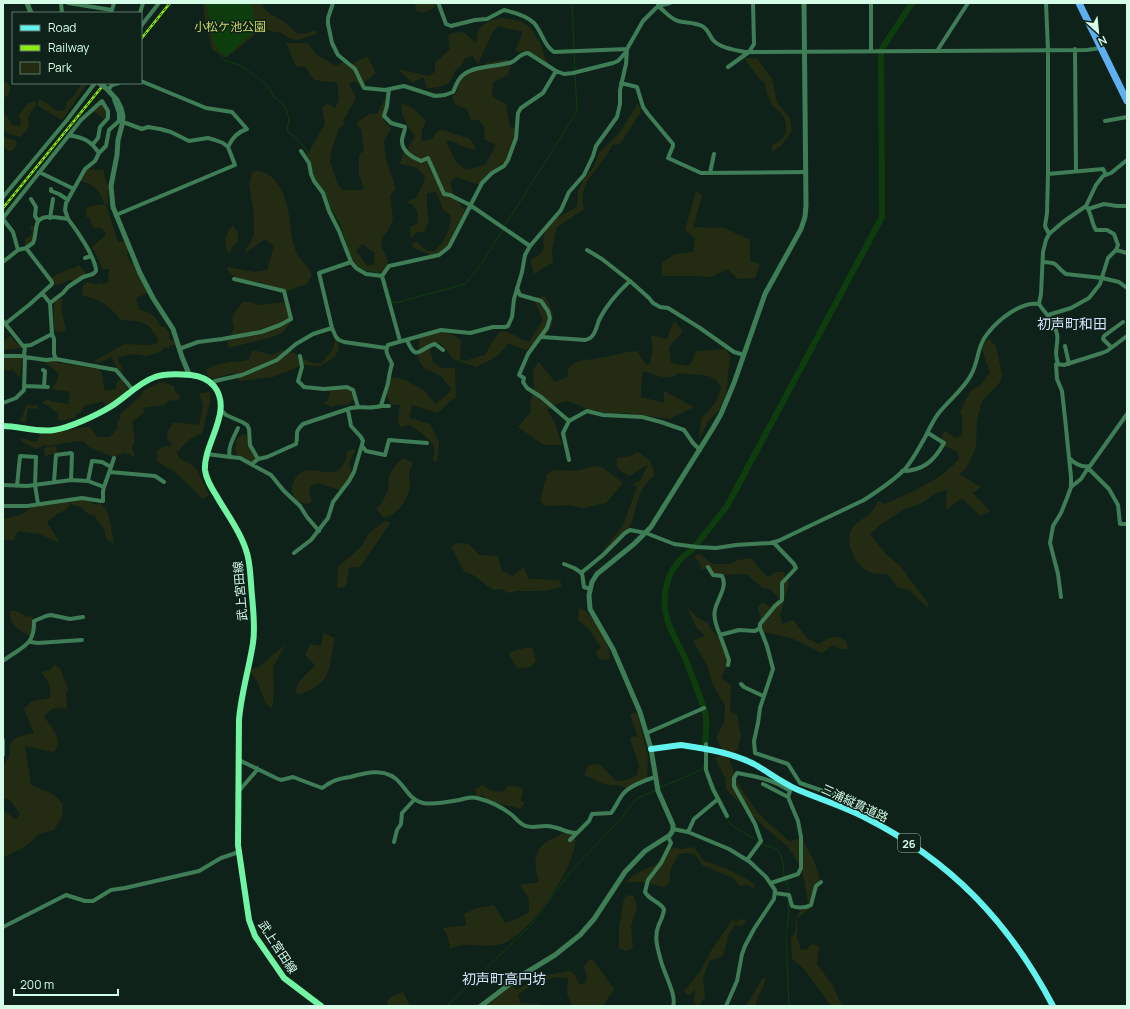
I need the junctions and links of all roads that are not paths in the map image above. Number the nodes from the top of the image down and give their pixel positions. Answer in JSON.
{"nodes":[{"id":1,"x":68,"y":3,"type":"edge"},
{"id":2,"x":114,"y":3,"type":"edge"},
{"id":3,"x":160,"y":3,"type":"edge"},
{"id":4,"x":333,"y":3,"type":"edge"},
{"id":5,"x":439,"y":3,"type":"edge"},
{"id":6,"x":670,"y":3,"type":"edge"},
{"id":7,"x":753,"y":3,"type":"edge"},
{"id":8,"x":804,"y":3,"type":"edge"},
{"id":9,"x":871,"y":3,"type":"edge"},
{"id":10,"x":968,"y":3,"type":"edge"},
{"id":11,"x":1046,"y":3,"type":"edge"},
{"id":12,"x":1079,"y":3,"type":"edge"},
{"id":13,"x":658,"y":4,"type":"edge"},
{"id":14,"x":142,"y":24,"type":"edge"},
{"id":15,"x":1101,"y":48,"type":"junction"},
{"id":16,"x":1048,"y":50,"type":"junction"},
{"id":17,"x":1075,"y":50,"type":"junction"},
{"id":18,"x":627,"y":51,"type":"junction"},
{"id":19,"x":871,"y":51,"type":"junction"},
{"id":20,"x":937,"y":51,"type":"junction"},
{"id":21,"x":749,"y":52,"type":"junction"},
{"id":22,"x":804,"y":52,"type":"junction"},
{"id":23,"x":728,"y":67,"type":"dead end"},
{"id":24,"x":556,"y":71,"type":"junction"},
{"id":25,"x":142,"y":81,"type":"edge"},
{"id":26,"x":621,"y":83,"type":"junction"},
{"id":27,"x":93,"y":84,"type":"edge"},
{"id":28,"x":100,"y":84,"type":"edge"},
{"id":29,"x":116,"y":84,"type":"edge"},
{"id":30,"x":389,"y":89,"type":"junction"},
{"id":31,"x":108,"y":90,"type":"junction"},
{"id":32,"x":113,"y":95,"type":"junction"},
{"id":33,"x":1127,"y":101,"type":"edge"},
{"id":34,"x":1127,"y":117,"type":"edge"},
{"id":35,"x":1105,"y":121,"type":"dead end"},
{"id":36,"x":123,"y":122,"type":"junction"},
{"id":37,"x":69,"y":135,"type":"junction"},
{"id":38,"x":93,"y":144,"type":"junction"},
{"id":39,"x":228,"y":147,"type":"junction"},
{"id":40,"x":301,"y":151,"type":"dead end"},
{"id":41,"x":99,"y":153,"type":"junction"},
{"id":42,"x":714,"y":154,"type":"dead end"},
{"id":43,"x":1127,"y":160,"type":"edge"},
{"id":44,"x":1076,"y":171,"type":"junction"},
{"id":45,"x":40,"y":172,"type":"junction"},
{"id":46,"x":806,"y":172,"type":"junction"},
{"id":47,"x":710,"y":173,"type":"junction"},
{"id":48,"x":1048,"y":174,"type":"junction"},
{"id":49,"x":1106,"y":175,"type":"junction"},
{"id":50,"x":74,"y":189,"type":"junction"},
{"id":51,"x":51,"y":190,"type":"dead end"},
{"id":52,"x":3,"y":197,"type":"edge"},
{"id":53,"x":31,"y":199,"type":"dead end"},
{"id":54,"x":52,"y":199,"type":"dead end"},
{"id":55,"x":68,"y":200,"type":"junction"},
{"id":56,"x":470,"y":205,"type":"junction"},
{"id":57,"x":1127,"y":206,"type":"edge"},
{"id":58,"x":1087,"y":208,"type":"junction"},
{"id":59,"x":116,"y":215,"type":"junction"},
{"id":60,"x":3,"y":218,"type":"edge"},
{"id":61,"x":50,"y":218,"type":"junction"},
{"id":62,"x":68,"y":219,"type":"junction"},
{"id":63,"x":38,"y":221,"type":"junction"},
{"id":64,"x":1049,"y":234,"type":"junction"},
{"id":65,"x":530,"y":246,"type":"junction"},
{"id":66,"x":26,"y":248,"type":"junction"},
{"id":67,"x":18,"y":250,"type":"junction"},
{"id":68,"x":587,"y":250,"type":"dead end"},
{"id":69,"x":1116,"y":250,"type":"junction"},
{"id":70,"x":1127,"y":254,"type":"edge"},
{"id":71,"x":91,"y":256,"type":"junction"},
{"id":72,"x":85,"y":258,"type":"dead end"},
{"id":73,"x":3,"y":262,"type":"edge"},
{"id":74,"x":351,"y":262,"type":"junction"},
{"id":75,"x":1043,"y":262,"type":"junction"},
{"id":76,"x":383,"y":275,"type":"junction"},
{"id":77,"x":1102,"y":278,"type":"junction"},
{"id":78,"x":234,"y":279,"type":"dead end"},
{"id":79,"x":630,"y":281,"type":"junction"},
{"id":80,"x":517,"y":287,"type":"junction"},
{"id":81,"x":1127,"y":288,"type":"edge"},
{"id":82,"x":42,"y":293,"type":"junction"},
{"id":83,"x":50,"y":303,"type":"junction"},
{"id":84,"x":1039,"y":304,"type":"junction"},
{"id":85,"x":1048,"y":315,"type":"junction"},
{"id":86,"x":4,"y":322,"type":"edge"},
{"id":87,"x":1123,"y":322,"type":"dead end"},
{"id":88,"x":332,"y":328,"type":"junction"},
{"id":89,"x":52,"y":334,"type":"junction"},
{"id":90,"x":1127,"y":336,"type":"edge"},
{"id":91,"x":542,"y":337,"type":"junction"},
{"id":92,"x":407,"y":340,"type":"junction"},
{"id":93,"x":400,"y":341,"type":"junction"},
{"id":94,"x":25,"y":346,"type":"junction"},
{"id":95,"x":1065,"y":346,"type":"dead end"},
{"id":96,"x":1111,"y":347,"type":"junction"},
{"id":97,"x":386,"y":348,"type":"junction"},
{"id":98,"x":179,"y":349,"type":"junction"},
{"id":99,"x":442,"y":350,"type":"dead end"},
{"id":100,"x":744,"y":355,"type":"junction"},
{"id":101,"x":3,"y":356,"type":"edge"},
{"id":102,"x":300,"y":356,"type":"dead end"},
{"id":103,"x":25,"y":357,"type":"junction"},
{"id":104,"x":56,"y":359,"type":"junction"},
{"id":105,"x":1056,"y":364,"type":"junction"},
{"id":106,"x":1066,"y":364,"type":"junction"},
{"id":107,"x":45,"y":373,"type":"dead end"},
{"id":108,"x":189,"y":374,"type":"junction"},
{"id":109,"x":1057,"y":374,"type":"junction"},
{"id":110,"x":212,"y":383,"type":"junction"},
{"id":111,"x":26,"y":386,"type":"junction"},
{"id":112,"x":133,"y":390,"type":"junction"},
{"id":113,"x":3,"y":403,"type":"edge"},
{"id":114,"x":382,"y":406,"type":"junction"},
{"id":115,"x":389,"y":406,"type":"dead end"},
{"id":116,"x":358,"y":407,"type":"junction"},
{"id":117,"x":348,"y":410,"type":"junction"},
{"id":118,"x":220,"y":411,"type":"junction"},
{"id":119,"x":1127,"y":414,"type":"edge"},
{"id":120,"x":569,"y":421,"type":"junction"},
{"id":121,"x":3,"y":426,"type":"edge"},
{"id":122,"x":238,"y":428,"type":"dead end"},
{"id":123,"x":928,"y":433,"type":"junction"},
{"id":124,"x":427,"y":443,"type":"dead end"},
{"id":125,"x":362,"y":446,"type":"junction"},
{"id":126,"x":700,"y":450,"type":"junction"},
{"id":127,"x":207,"y":454,"type":"junction"},
{"id":128,"x":230,"y":457,"type":"junction"},
{"id":129,"x":114,"y":458,"type":"dead end"},
{"id":130,"x":1069,"y":458,"type":"junction"},
{"id":131,"x":258,"y":460,"type":"junction"},
{"id":132,"x":569,"y":460,"type":"dead end"},
{"id":133,"x":252,"y":464,"type":"junction"},
{"id":134,"x":111,"y":467,"type":"junction"},
{"id":135,"x":1088,"y":468,"type":"junction"},
{"id":136,"x":901,"y":471,"type":"junction"},
{"id":137,"x":110,"y":472,"type":"junction"},
{"id":138,"x":71,"y":480,"type":"junction"},
{"id":139,"x":88,"y":481,"type":"junction"},
{"id":140,"x":54,"y":482,"type":"junction"},
{"id":141,"x":164,"y":482,"type":"dead end"},
{"id":142,"x":3,"y":485,"type":"edge"},
{"id":143,"x":35,"y":485,"type":"junction"},
{"id":144,"x":17,"y":486,"type":"junction"},
{"id":145,"x":104,"y":487,"type":"junction"},
{"id":146,"x":1071,"y":487,"type":"junction"},
{"id":147,"x":38,"y":504,"type":"junction"},
{"id":148,"x":3,"y":506,"type":"edge"},
{"id":149,"x":1127,"y":524,"type":"edge"},
{"id":150,"x":319,"y":531,"type":"junction"},
{"id":151,"x":646,"y":532,"type":"junction"},
{"id":152,"x":773,"y":542,"type":"junction"},
{"id":153,"x":294,"y":553,"type":"dead end"},
{"id":154,"x":564,"y":564,"type":"dead end"},
{"id":155,"x":708,"y":567,"type":"dead end"},
{"id":156,"x":581,"y":573,"type":"junction"},
{"id":157,"x":590,"y":590,"type":"junction"},
{"id":158,"x":1061,"y":597,"type":"dead end"},
{"id":159,"x":83,"y":617,"type":"dead end"},
{"id":160,"x":760,"y":628,"type":"junction"},
{"id":161,"x":720,"y":635,"type":"junction"},
{"id":162,"x":82,"y":640,"type":"dead end"},
{"id":163,"x":31,"y":642,"type":"junction"},
{"id":164,"x":3,"y":660,"type":"edge"},
{"id":165,"x":728,"y":665,"type":"dead end"},
{"id":166,"x":741,"y":684,"type":"dead end"},
{"id":167,"x":763,"y":696,"type":"junction"},
{"id":168,"x":703,"y":709,"type":"dead end"},
{"id":169,"x":647,"y":733,"type":"junction"},
{"id":170,"x":3,"y":740,"type":"edge"},
{"id":171,"x":706,"y":744,"type":"dead end"},
{"id":172,"x":651,"y":749,"type":"junction"},
{"id":173,"x":3,"y":755,"type":"edge"},
{"id":174,"x":238,"y":760,"type":"junction"},
{"id":175,"x":257,"y":768,"type":"junction"},
{"id":176,"x":655,"y":777,"type":"junction"},
{"id":177,"x":763,"y":784,"type":"dead end"},
{"id":178,"x":238,"y":793,"type":"junction"},
{"id":179,"x":788,"y":797,"type":"junction"},
{"id":180,"x":414,"y":800,"type":"junction"},
{"id":181,"x":717,"y":800,"type":"junction"},
{"id":182,"x":858,"y":803,"type":"dead end"},
{"id":183,"x":727,"y":816,"type":"dead end"},
{"id":184,"x":673,"y":829,"type":"junction"},
{"id":185,"x":688,"y":832,"type":"junction"},
{"id":186,"x":576,"y":833,"type":"junction"},
{"id":187,"x":668,"y":836,"type":"junction"},
{"id":188,"x":570,"y":840,"type":"dead end"},
{"id":189,"x":394,"y":842,"type":"dead end"},
{"id":190,"x":239,"y":852,"type":"junction"},
{"id":191,"x":747,"y":860,"type":"junction"},
{"id":192,"x":770,"y":882,"type":"junction"},
{"id":193,"x":821,"y":882,"type":"dead end"},
{"id":194,"x":775,"y":893,"type":"junction"},
{"id":195,"x":3,"y":927,"type":"edge"},
{"id":196,"x":321,"y":1006,"type":"edge"},
{"id":197,"x":481,"y":1006,"type":"edge"},
{"id":198,"x":673,"y":1006,"type":"edge"},
{"id":199,"x":726,"y":1006,"type":"edge"},
{"id":200,"x":1053,"y":1006,"type":"edge"}],
"edges":[{"from":1,"to":2,"type":"street"},
{"from":3,"to":14,"type":"street"},
{"from":4,"to":30,"type":"street"},
{"from":5,"to":18,"type":"street"},
{"from":6,"to":13,"type":"street"},
{"from":7,"to":21,"type":"street"},
{"from":8,"to":22,"type":"street"},
{"from":9,"to":19,"type":"street"},
{"from":10,"to":20,"type":"street"},
{"from":11,"to":16,"type":"street"},
{"from":12,"to":15,"type":"highway"},
{"from":13,"to":18,"type":"street"},
{"from":13,"to":21,"type":"street"},
{"from":15,"to":17,"type":"street"},
{"from":15,"to":33,"type":"highway"},
{"from":16,"to":17,"type":"street"},
{"from":16,"to":20,"type":"street"},
{"from":16,"to":48,"type":"street"},
{"from":17,"to":44,"type":"street"},
{"from":18,"to":24,"type":"street"},
{"from":18,"to":26,"type":"street"},
{"from":19,"to":20,"type":"street"},
{"from":19,"to":22,"type":"street"},
{"from":21,"to":22,"type":"street"},
{"from":21,"to":23,"type":"street"},
{"from":22,"to":46,"type":"street"},
{"from":24,"to":30,"type":"street"},
{"from":24,"to":56,"type":"street"},
{"from":25,"to":39,"type":"street"},
{"from":26,"to":47,"type":"street"},
{"from":26,"to":65,"type":"street"},
{"from":27,"to":52,"type":"street"},
{"from":28,"to":31,"type":"street","bridge":true},
{"from":29,"to":31,"type":"street"},
{"from":30,"to":56,"type":"street"},
{"from":31,"to":32,"type":"street"},
{"from":32,"to":36,"type":"street"},
{"from":32,"to":41,"type":"street"},
{"from":34,"to":35,"type":"street"},
{"from":36,"to":39,"type":"street"},
{"from":36,"to":59,"type":"street"},
{"from":37,"to":38,"type":"street"},
{"from":37,"to":38,"type":"street"},
{"from":37,"to":45,"type":"street"},
{"from":38,"to":41,"type":"street"},
{"from":39,"to":59,"type":"street"},
{"from":40,"to":74,"type":"street"},
{"from":41,"to":50,"type":"street"},
{"from":42,"to":47,"type":"street"},
{"from":43,"to":49,"type":"street"},
{"from":44,"to":48,"type":"street"},
{"from":44,"to":49,"type":"street"},
{"from":45,"to":50,"type":"street"},
{"from":45,"to":60,"type":"street"},
{"from":46,"to":47,"type":"street"},
{"from":46,"to":100,"type":"street"},
{"from":48,"to":64,"type":"street"},
{"from":49,"to":58,"type":"street"},
{"from":50,"to":55,"type":"street"},
{"from":51,"to":55,"type":"street"},
{"from":53,"to":63,"type":"street"},
{"from":54,"to":61,"type":"street"},
{"from":55,"to":62,"type":"street"},
{"from":56,"to":65,"type":"street"},
{"from":56,"to":76,"type":"street"},
{"from":57,"to":58,"type":"street"},
{"from":58,"to":64,"type":"street"},
{"from":58,"to":69,"type":"street"},
{"from":59,"to":98,"type":"street"},
{"from":60,"to":67,"type":"street"},
{"from":61,"to":62,"type":"street"},
{"from":61,"to":63,"type":"street"},
{"from":62,"to":71,"type":"street"},
{"from":63,"to":66,"type":"street"},
{"from":64,"to":75,"type":"street"},
{"from":65,"to":80,"type":"street"},
{"from":66,"to":67,"type":"street"},
{"from":66,"to":82,"type":"street"},
{"from":67,"to":73,"type":"street"},
{"from":68,"to":79,"type":"street"},
{"from":69,"to":70,"type":"street"},
{"from":69,"to":77,"type":"street"},
{"from":71,"to":72,"type":"street"},
{"from":71,"to":83,"type":"street"},
{"from":74,"to":76,"type":"street"},
{"from":74,"to":88,"type":"street"},
{"from":75,"to":77,"type":"street"},
{"from":75,"to":84,"type":"street"},
{"from":76,"to":93,"type":"street"},
{"from":77,"to":81,"type":"street"},
{"from":77,"to":85,"type":"street"},
{"from":78,"to":98,"type":"street"},
{"from":79,"to":91,"type":"street"},
{"from":79,"to":100,"type":"street"},
{"from":80,"to":91,"type":"street"},
{"from":80,"to":92,"type":"street"},
{"from":82,"to":83,"type":"street"},
{"from":82,"to":86,"type":"street"},
{"from":83,"to":89,"type":"street"},
{"from":84,"to":85,"type":"street"},
{"from":84,"to":123,"type":"street"},
{"from":85,"to":105,"type":"street"},
{"from":86,"to":94,"type":"street"},
{"from":87,"to":96,"type":"street"},
{"from":88,"to":97,"type":"street"},
{"from":88,"to":110,"type":"street"},
{"from":89,"to":94,"type":"street"},
{"from":89,"to":104,"type":"street"},
{"from":90,"to":96,"type":"street"},
{"from":91,"to":120,"type":"street"},
{"from":92,"to":93,"type":"street"},
{"from":92,"to":99,"type":"street"},
{"from":93,"to":97,"type":"street"},
{"from":94,"to":103,"type":"street"},
{"from":95,"to":106,"type":"street"},
{"from":96,"to":106,"type":"street"},
{"from":97,"to":114,"type":"street"},
{"from":98,"to":108,"type":"street"},
{"from":100,"to":126,"type":"street"},
{"from":101,"to":103,"type":"street"},
{"from":102,"to":116,"type":"street"},
{"from":103,"to":104,"type":"street"},
{"from":103,"to":111,"type":"street"},
{"from":104,"to":112,"type":"street"},
{"from":105,"to":106,"type":"street"},
{"from":105,"to":109,"type":"street"},
{"from":106,"to":109,"type":"street"},
{"from":107,"to":111,"type":"street"},
{"from":108,"to":110,"type":"main road"},
{"from":108,"to":112,"type":"main road"},
{"from":109,"to":130,"type":"street"},
{"from":110,"to":118,"type":"main road","name":"武上宮田線"},
{"from":111,"to":113,"type":"street"},
{"from":112,"to":121,"type":"main road"},
{"from":114,"to":115,"type":"street"},
{"from":114,"to":116,"type":"street"},
{"from":116,"to":117,"type":"street"},
{"from":117,"to":125,"type":"street"},
{"from":117,"to":131,"type":"street"},
{"from":118,"to":127,"type":"main road","name":"武上宮田線"},
{"from":118,"to":131,"type":"street"},
{"from":119,"to":135,"type":"street"},
{"from":120,"to":126,"type":"street"},
{"from":120,"to":132,"type":"street"},
{"from":122,"to":128,"type":"street"},
{"from":123,"to":136,"type":"street"},
{"from":123,"to":136,"type":"street"},
{"from":124,"to":125,"type":"street"},
{"from":125,"to":150,"type":"street"},
{"from":126,"to":151,"type":"street"},
{"from":127,"to":128,"type":"street"},
{"from":127,"to":174,"type":"main road","name":"武上宮田線"},
{"from":128,"to":133,"type":"street"},
{"from":129,"to":134,"type":"street"},
{"from":130,"to":135,"type":"street"},
{"from":130,"to":146,"type":"street"},
{"from":131,"to":133,"type":"street"},
{"from":133,"to":150,"type":"street"},
{"from":134,"to":137,"type":"street"},
{"from":134,"to":139,"type":"street"},
{"from":135,"to":146,"type":"street"},
{"from":135,"to":149,"type":"street"},
{"from":136,"to":152,"type":"street"},
{"from":137,"to":141,"type":"street"},
{"from":137,"to":145,"type":"street"},
{"from":138,"to":139,"type":"street"},
{"from":138,"to":140,"type":"street"},
{"from":138,"to":140,"type":"street"},
{"from":139,"to":145,"type":"street"},
{"from":140,"to":143,"type":"street"},
{"from":142,"to":144,"type":"street"},
{"from":143,"to":144,"type":"street"},
{"from":143,"to":144,"type":"street"},
{"from":143,"to":147,"type":"street"},
{"from":145,"to":147,"type":"street"},
{"from":146,"to":158,"type":"street"},
{"from":147,"to":148,"type":"street"},
{"from":150,"to":153,"type":"street"},
{"from":151,"to":152,"type":"street"},
{"from":151,"to":156,"type":"street"},
{"from":151,"to":157,"type":"street"},
{"from":152,"to":160,"type":"street"},
{"from":154,"to":156,"type":"street"},
{"from":155,"to":161,"type":"street"},
{"from":156,"to":157,"type":"street"},
{"from":157,"to":169,"type":"street"},
{"from":159,"to":163,"type":"street"},
{"from":160,"to":161,"type":"street"},
{"from":160,"to":167,"type":"street"},
{"from":161,"to":165,"type":"street"},
{"from":162,"to":163,"type":"street"},
{"from":163,"to":164,"type":"street"},
{"from":166,"to":167,"type":"street"},
{"from":167,"to":182,"type":"street"},
{"from":168,"to":169,"type":"street"},
{"from":169,"to":172,"type":"street"},
{"from":170,"to":173,"type":"street"},
{"from":171,"to":181,"type":"street"},
{"from":172,"to":176,"type":"street"},
{"from":172,"to":200,"type":"main road","name":"三浦縦貫道路","number":"26","bridge":true},
{"from":174,"to":175,"type":"street"},
{"from":174,"to":178,"type":"main road","name":"武上宮田線"},
{"from":175,"to":178,"type":"street"},
{"from":175,"to":180,"type":"street"},
{"from":176,"to":184,"type":"street"},
{"from":176,"to":186,"type":"street"},
{"from":177,"to":179,"type":"street"},
{"from":178,"to":190,"type":"main road","name":"武上宮田線"},
{"from":179,"to":191,"type":"street"},
{"from":179,"to":192,"type":"street"},
{"from":180,"to":186,"type":"street"},
{"from":180,"to":189,"type":"street"},
{"from":181,"to":183,"type":"street"},
{"from":181,"to":185,"type":"street"},
{"from":184,"to":185,"type":"street"},
{"from":184,"to":187,"type":"street"},
{"from":185,"to":191,"type":"street"},
{"from":186,"to":188,"type":"street"},
{"from":187,"to":197,"type":"street"},
{"from":187,"to":198,"type":"street"},
{"from":190,"to":195,"type":"street"},
{"from":190,"to":196,"type":"main road","name":"武上宮田線"},
{"from":191,"to":192,"type":"street"},
{"from":192,"to":194,"type":"street"},
{"from":193,"to":194,"type":"street"},
{"from":194,"to":199,"type":"street"}]}
